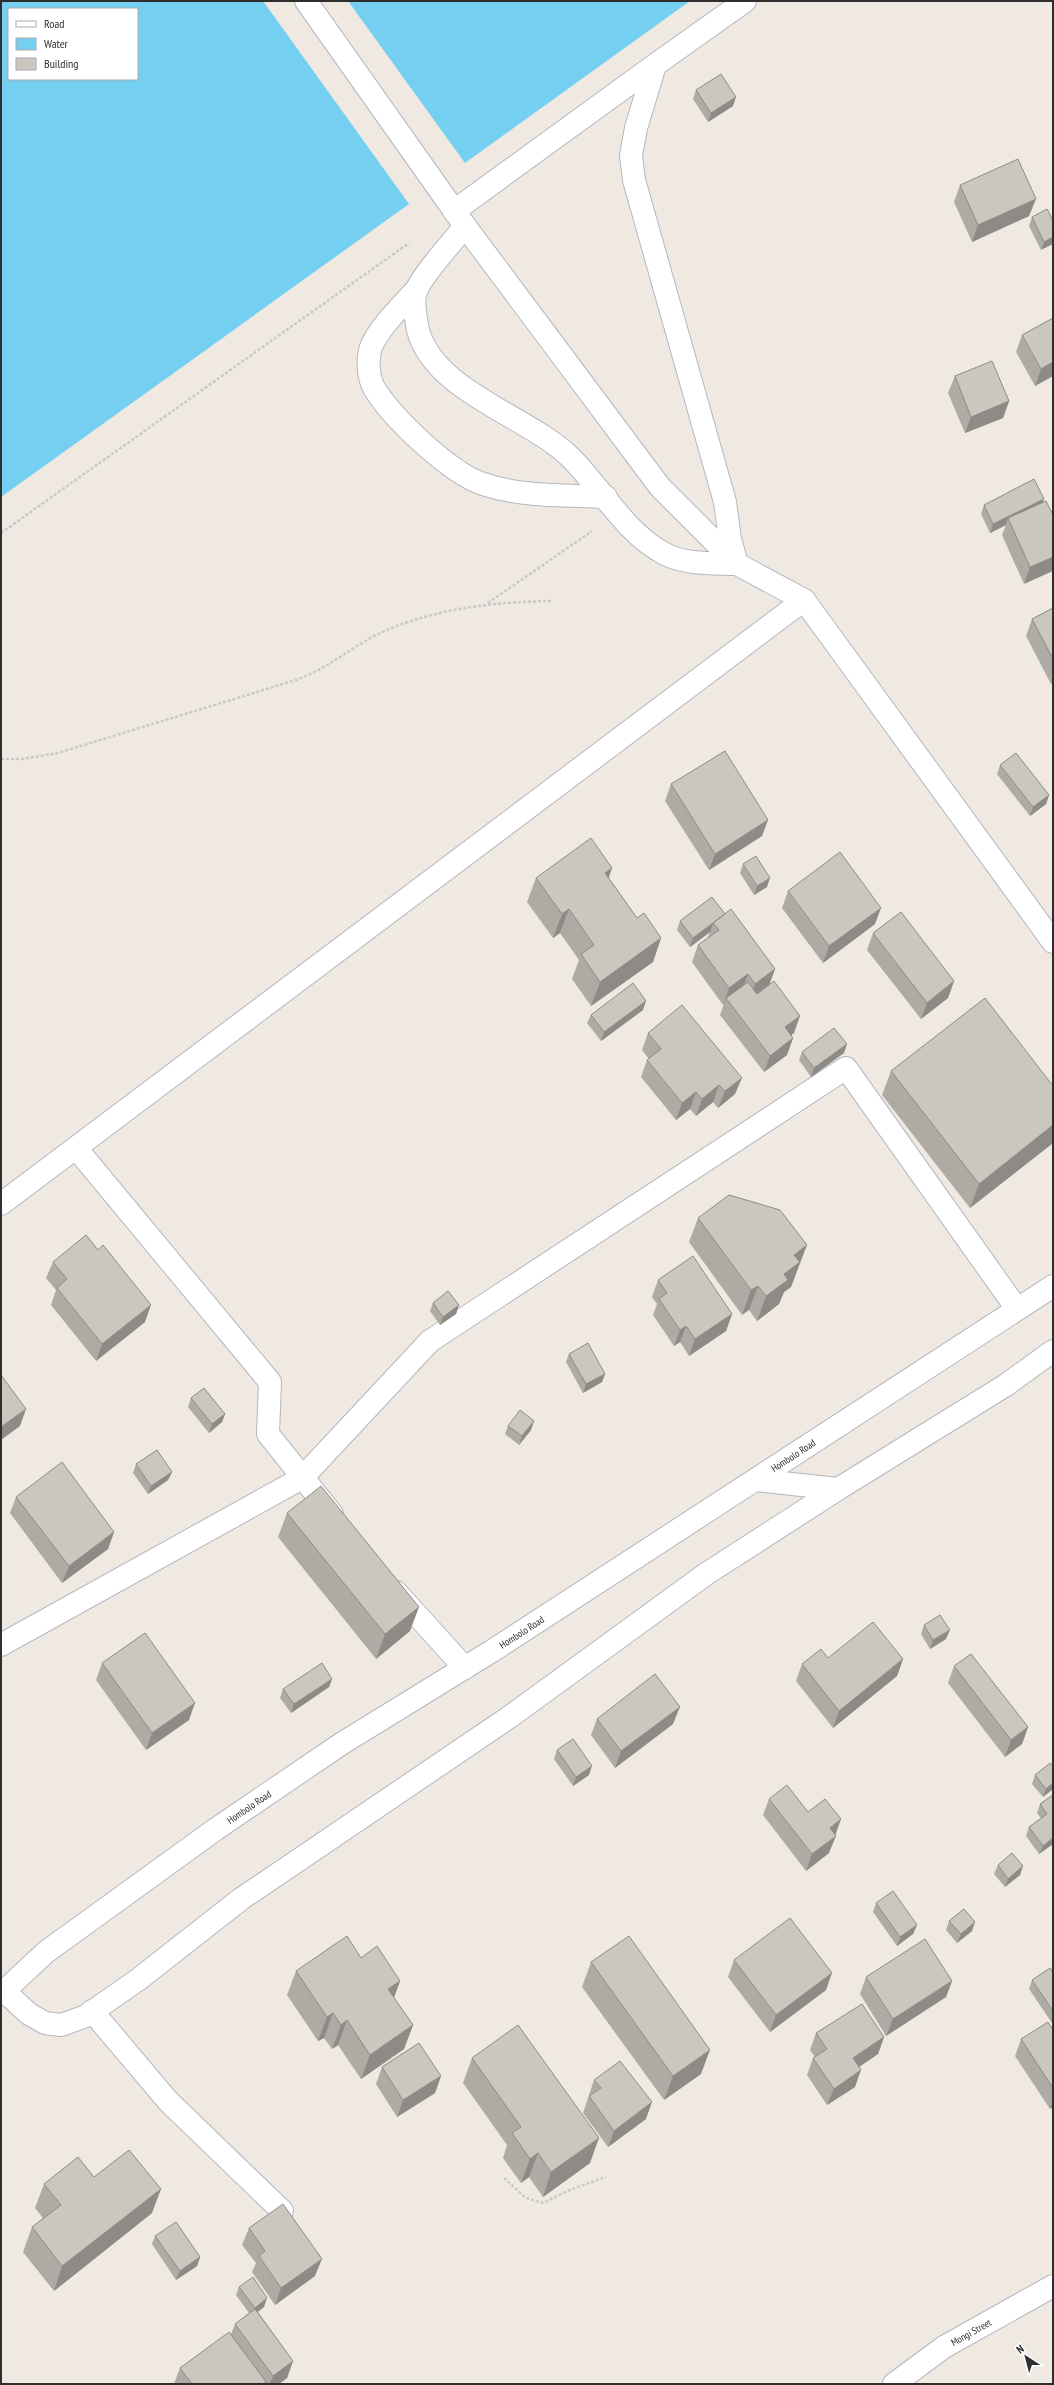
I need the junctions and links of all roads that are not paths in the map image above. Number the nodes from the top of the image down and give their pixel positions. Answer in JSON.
{"nodes":[{"id":1,"x":306,"y":1,"type":"edge"},
{"id":2,"x":745,"y":1,"type":"edge"},
{"id":3,"x":655,"y":65,"type":"junction"},
{"id":4,"x":459,"y":219,"type":"junction"},
{"id":5,"x":416,"y":290,"type":"junction"},
{"id":6,"x":613,"y":505,"type":"junction"},
{"id":7,"x":736,"y":564,"type":"junction"},
{"id":8,"x":804,"y":600,"type":"junction"},
{"id":9,"x":1053,"y":942,"type":"edge"},
{"id":10,"x":76,"y":1148,"type":"junction"},
{"id":11,"x":1,"y":1204,"type":"edge"},
{"id":12,"x":1053,"y":1286,"type":"edge"},
{"id":13,"x":1018,"y":1309,"type":"junction"},
{"id":14,"x":1053,"y":1351,"type":"edge"},
{"id":15,"x":302,"y":1478,"type":"junction"},
{"id":16,"x":755,"y":1480,"type":"junction"},
{"id":17,"x":838,"y":1489,"type":"junction"},
{"id":18,"x":344,"y":1530,"type":"edge"},
{"id":19,"x":383,"y":1578,"type":"edge"},
{"id":20,"x":1,"y":1645,"type":"edge"},
{"id":21,"x":465,"y":1668,"type":"junction"},
{"id":22,"x":3,"y":1992,"type":"edge"},
{"id":23,"x":92,"y":2011,"type":"junction"},
{"id":24,"x":282,"y":2211,"type":"edge"},
{"id":25,"x":1053,"y":2286,"type":"edge"},
{"id":26,"x":894,"y":2384,"type":"edge"}],
"edges":[{"from":1,"to":4,"type":"street"},
{"from":2,"to":3,"type":"street"},
{"from":3,"to":4,"type":"street"},
{"from":3,"to":7,"type":"street"},
{"from":4,"to":5,"type":"street"},
{"from":4,"to":7,"type":"street"},
{"from":5,"to":6,"type":"street"},
{"from":5,"to":6,"type":"street"},
{"from":6,"to":7,"type":"street"},
{"from":7,"to":8,"type":"street"},
{"from":8,"to":9,"type":"street"},
{"from":8,"to":10,"type":"street"},
{"from":10,"to":11,"type":"street"},
{"from":10,"to":15,"type":"street"},
{"from":12,"to":13,"type":"street","name":"Hombolo Road"},
{"from":13,"to":15,"type":"street"},
{"from":13,"to":16,"type":"street","name":"Hombolo Road"},
{"from":14,"to":17,"type":"street"},
{"from":15,"to":18,"type":"street"},
{"from":15,"to":20,"type":"street"},
{"from":16,"to":17,"type":"street"},
{"from":16,"to":21,"type":"street","name":"Hombolo Road"},
{"from":17,"to":23,"type":"street"},
{"from":19,"to":21,"type":"street"},
{"from":21,"to":22,"type":"street","name":"Hombolo Road"},
{"from":22,"to":23,"type":"street"},
{"from":23,"to":24,"type":"street"},
{"from":25,"to":26,"type":"street","name":"Mongi Street"}]}
